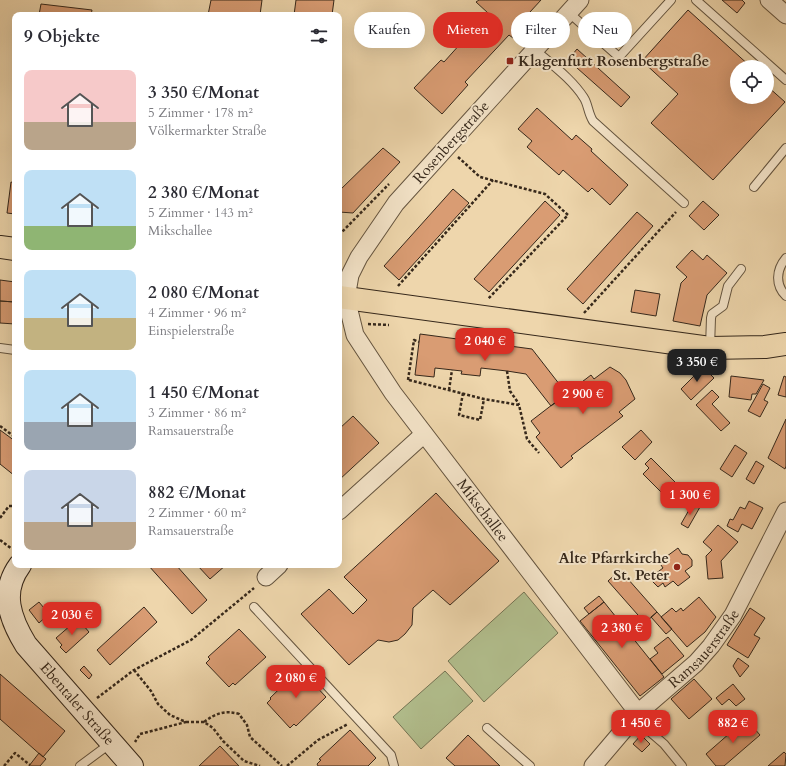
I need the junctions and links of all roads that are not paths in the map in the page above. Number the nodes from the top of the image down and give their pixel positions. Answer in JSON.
{"nodes":[{"id":1,"x":671,"y":0,"type":"edge"},
{"id":2,"x":696,"y":0,"type":"edge"},
{"id":3,"x":770,"y":0,"type":"edge"},
{"id":4,"x":574,"y":6,"type":"edge"},
{"id":5,"x":786,"y":15,"type":"edge"},
{"id":6,"x":534,"y":49,"type":"junction"},
{"id":7,"x":786,"y":80,"type":"edge"},
{"id":8,"x":786,"y":148,"type":"edge"},
{"id":9,"x":754,"y":187,"type":"dead end"},
{"id":10,"x":684,"y":203,"type":"road end"},
{"id":11,"x":0,"y":247,"type":"edge"},
{"id":12,"x":12,"y":249,"type":"edge"},
{"id":13,"x":786,"y":258,"type":"edge"},
{"id":14,"x":741,"y":269,"type":"dead end"},
{"id":15,"x":786,"y":296,"type":"edge"},
{"id":16,"x":343,"y":298,"type":"edge"},
{"id":17,"x":786,"y":344,"type":"edge"},
{"id":18,"x":0,"y":348,"type":"edge"},
{"id":19,"x":710,"y":348,"type":"junction"},
{"id":20,"x":12,"y":350,"type":"edge"},
{"id":21,"x":424,"y":434,"type":"junction"},
{"id":22,"x":342,"y":508,"type":"edge"},
{"id":23,"x":786,"y":511,"type":"edge"},
{"id":24,"x":17,"y":568,"type":"edge"},
{"id":25,"x":275,"y":568,"type":"edge"},
{"id":26,"x":266,"y":576,"type":"road end"},
{"id":27,"x":3,"y":607,"type":"edge"},
{"id":28,"x":254,"y":607,"type":"dead end"},
{"id":29,"x":636,"y":715,"type":"junction"},
{"id":30,"x":487,"y":728,"type":"dead end"},
{"id":31,"x":121,"y":758,"type":"edge"},
{"id":32,"x":80,"y":766,"type":"edge"},
{"id":33,"x":394,"y":766,"type":"edge"},
{"id":34,"x":530,"y":766,"type":"edge"},
{"id":35,"x":593,"y":766,"type":"edge"},
{"id":36,"x":682,"y":766,"type":"edge"}],
"edges":[{"from":1,"to":4,"type":"lane"},
{"from":2,"to":7,"type":"lane"},
{"from":3,"to":5,"type":"street"},
{"from":4,"to":6,"type":"street","name":"Rosenbergstraße"},
{"from":6,"to":10,"type":"lane"},
{"from":6,"to":16,"type":"street","name":"Rosenbergstraße"},
{"from":8,"to":9,"type":"lane"},
{"from":11,"to":12,"type":"main road"},
{"from":13,"to":15,"type":"lane"},
{"from":14,"to":19,"type":"lane"},
{"from":16,"to":19,"type":"main road"},
{"from":16,"to":21,"type":"street","name":"Mikschallee"},
{"from":17,"to":19,"type":"main road"},
{"from":18,"to":20,"type":"lane"},
{"from":21,"to":22,"type":"street"},
{"from":21,"to":29,"type":"street","name":"Mikschallee"},
{"from":23,"to":29,"type":"street","name":"Ramsauerstraße"},
{"from":24,"to":27,"type":"main road"},
{"from":25,"to":26,"type":"street"},
{"from":27,"to":31,"type":"main road","name":"Ebentaler Straße"},
{"from":28,"to":33,"type":"lane"},
{"from":29,"to":35,"type":"street","name":"Ramsauerstraße"},
{"from":29,"to":36,"type":"lane"},
{"from":30,"to":34,"type":"lane"},
{"from":31,"to":32,"type":"lane"}]}
